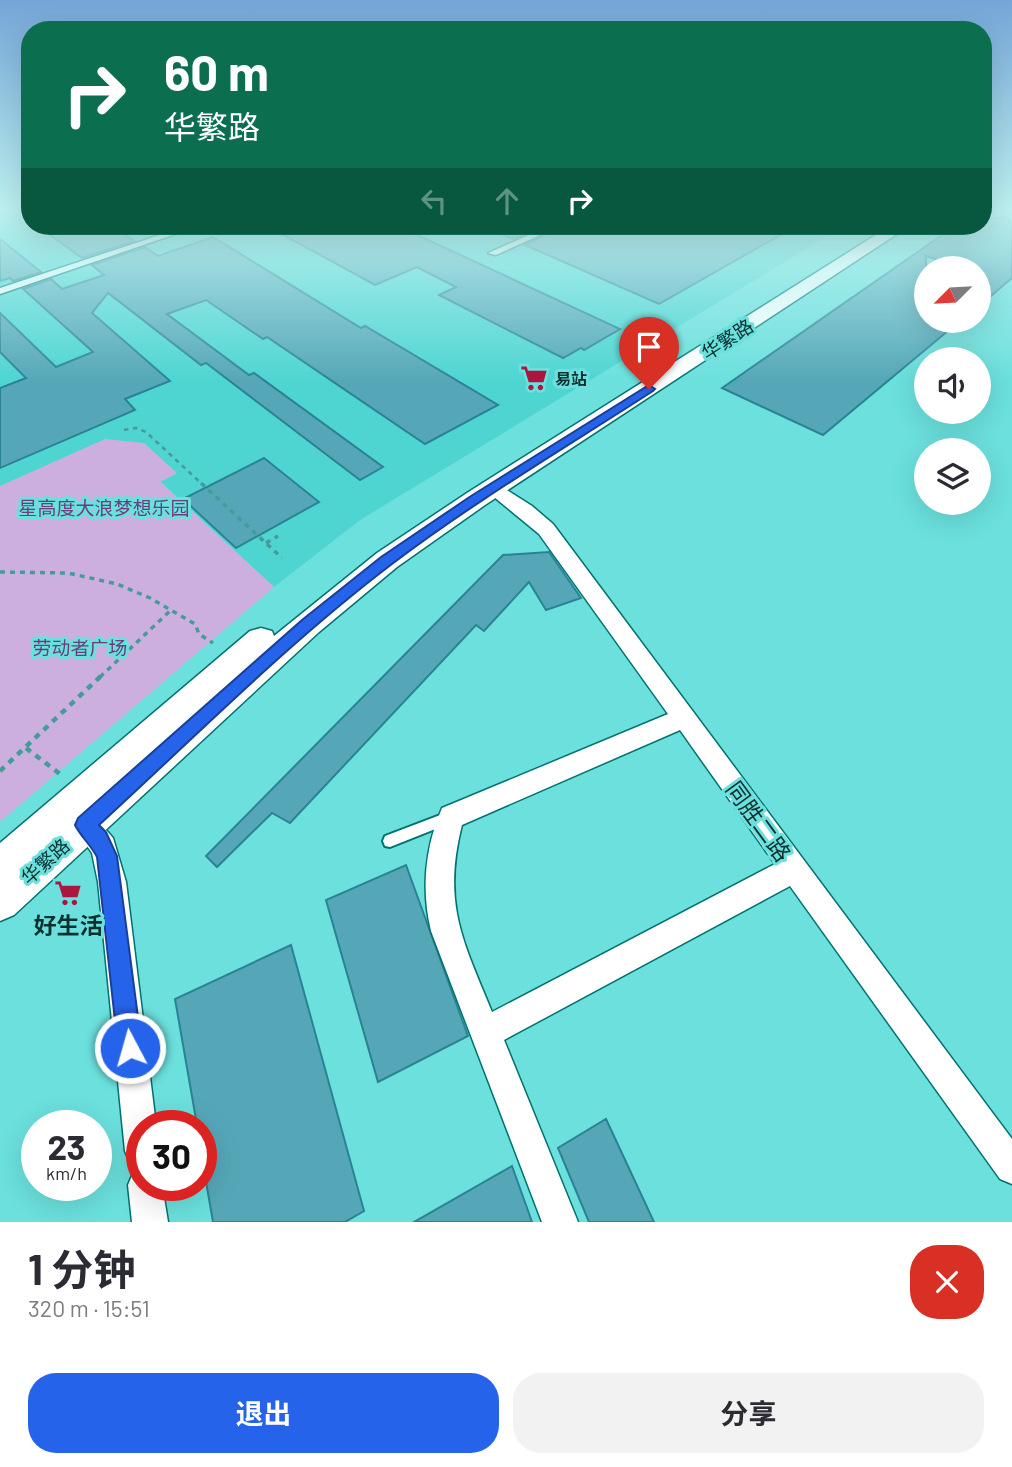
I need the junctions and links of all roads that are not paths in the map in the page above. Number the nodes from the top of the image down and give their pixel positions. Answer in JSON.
{"nodes":[{"id":1,"x":72,"y":267,"type":"edge"},
{"id":2,"x":814,"y":267,"type":"edge"},
{"id":3,"x":837,"y":267,"type":"edge"},
{"id":4,"x":0,"y":291,"type":"edge"},
{"id":5,"x":494,"y":488,"type":"junction"},
{"id":6,"x":683,"y":718,"type":"junction"},
{"id":7,"x":451,"y":817,"type":"junction"},
{"id":8,"x":85,"y":825,"type":"junction"},
{"id":9,"x":390,"y":841,"type":"dead end"},
{"id":10,"x":0,"y":868,"type":"edge"},
{"id":11,"x":794,"y":869,"type":"junction"},
{"id":12,"x":0,"y":901,"type":"edge"},
{"id":13,"x":485,"y":1033,"type":"junction"},
{"id":14,"x":137,"y":1110,"type":"edge"},
{"id":15,"x":1012,"y":1167,"type":"edge"},
{"id":16,"x":147,"y":1201,"type":"edge"},
{"id":17,"x":150,"y":1222,"type":"edge"},
{"id":18,"x":560,"y":1222,"type":"edge"}],
"edges":[{"from":1,"to":4,"type":"street"},
{"from":2,"to":10,"type":"main road","name":"华繁路"},
{"from":3,"to":5,"type":"main road","name":"华繁路"},
{"from":5,"to":6,"type":"street","name":"同胜二路"},
{"from":5,"to":8,"type":"main road","name":"华繁路"},
{"from":6,"to":7,"type":"street"},
{"from":6,"to":11,"type":"street","name":"同胜二路"},
{"from":7,"to":9,"type":"lane"},
{"from":7,"to":13,"type":"street"},
{"from":8,"to":12,"type":"main road","name":"华繁路"},
{"from":8,"to":14,"type":"street"},
{"from":11,"to":13,"type":"street"},
{"from":11,"to":15,"type":"street","name":"同胜二路"},
{"from":13,"to":18,"type":"street"},
{"from":16,"to":17,"type":"street"}]}
